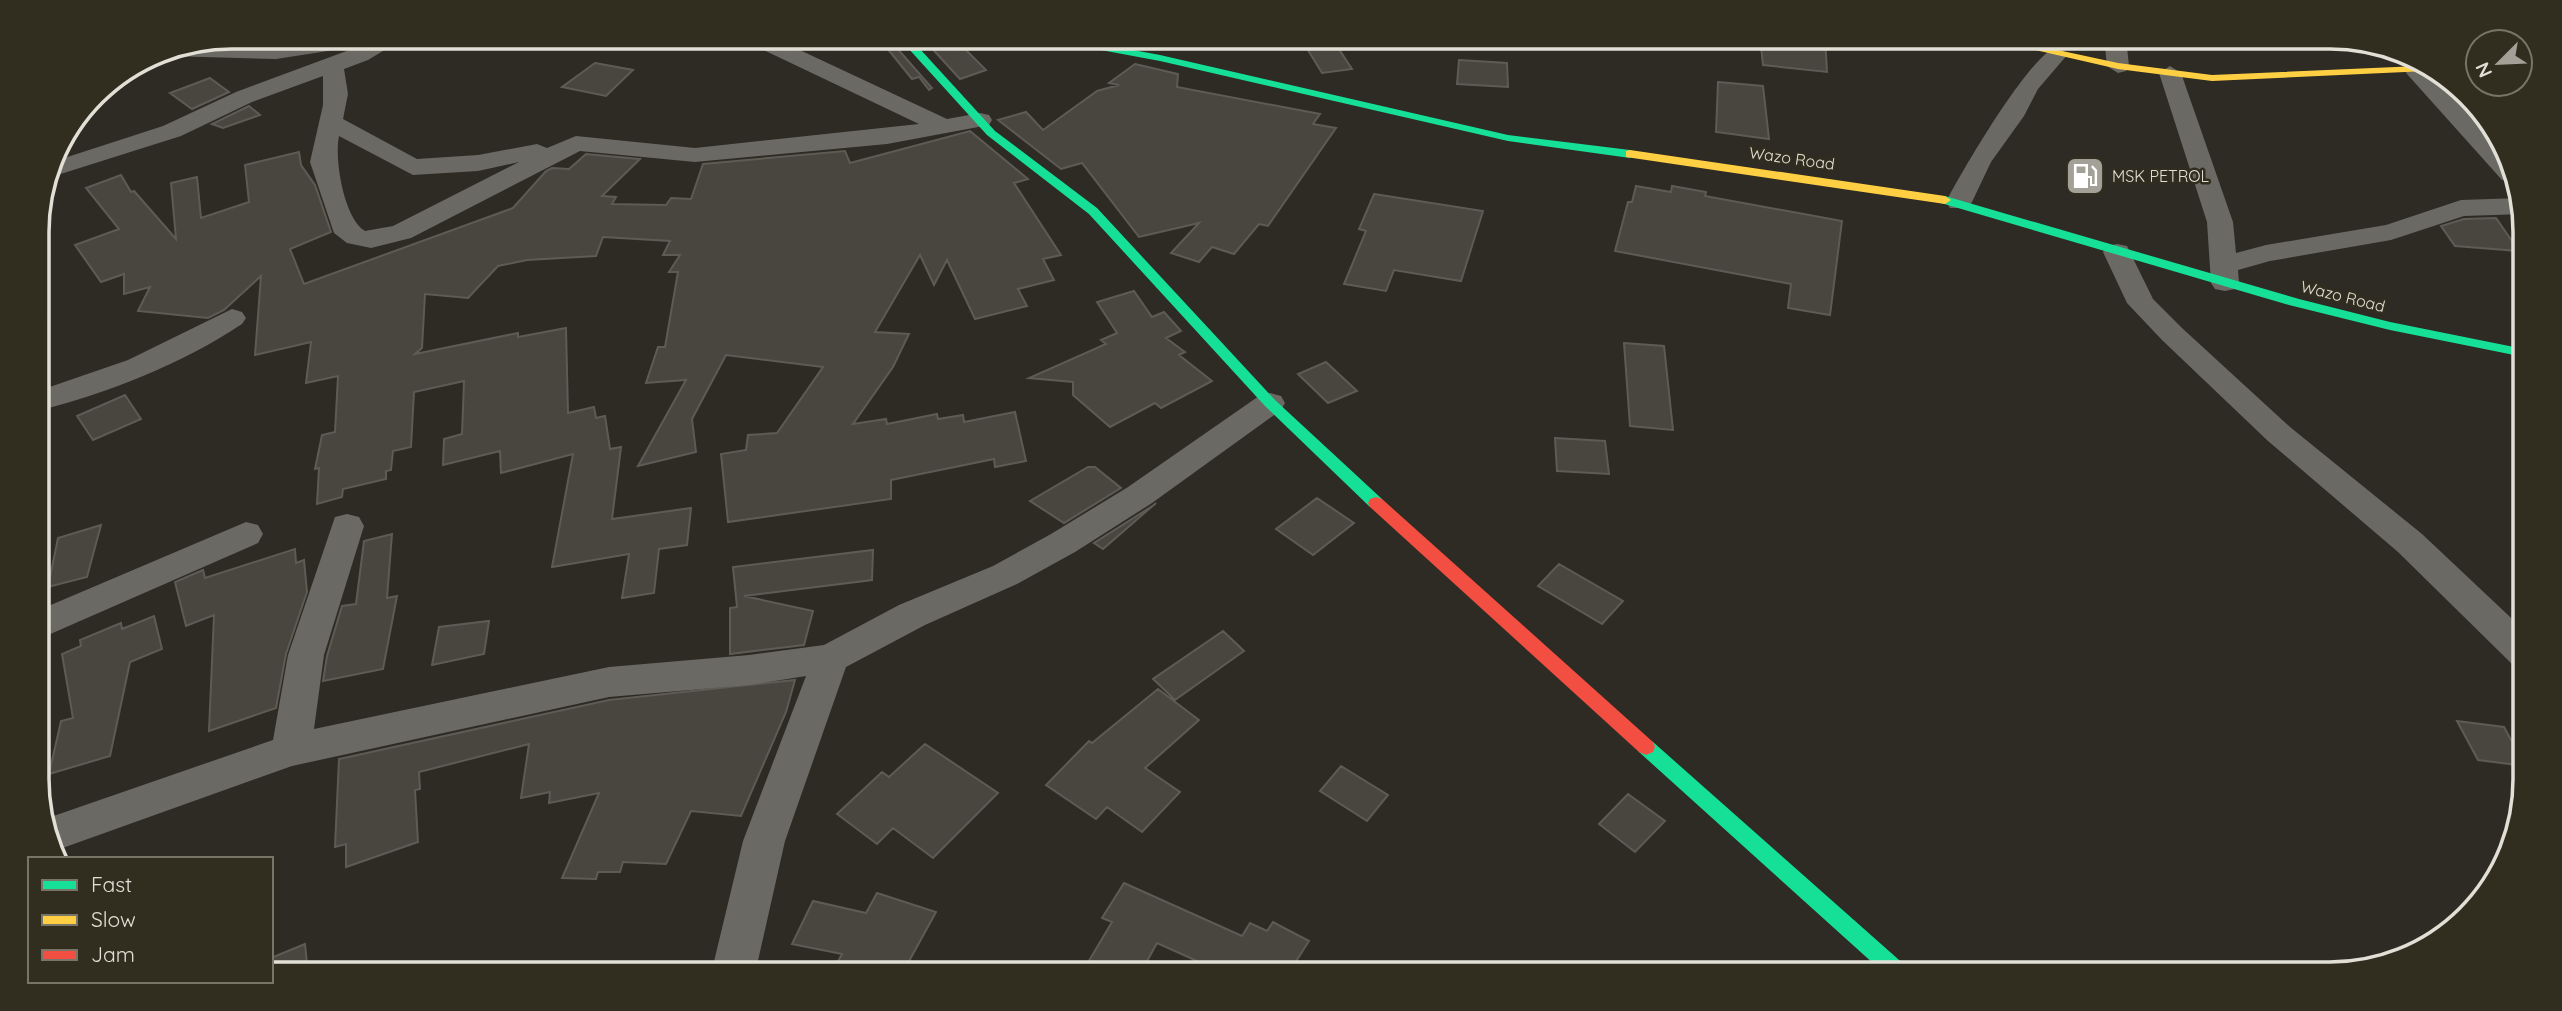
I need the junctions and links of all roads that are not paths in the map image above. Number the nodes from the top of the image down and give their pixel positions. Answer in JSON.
{"nodes":[{"id":1,"x":370,"y":49,"type":"edge"},
{"id":2,"x":780,"y":49,"type":"edge"},
{"id":3,"x":914,"y":49,"type":"edge"},
{"id":4,"x":1112,"y":49,"type":"edge"},
{"id":5,"x":2035,"y":49,"type":"edge"},
{"id":6,"x":2116,"y":49,"type":"edge"},
{"id":7,"x":2057,"y":54,"type":"junction"},
{"id":8,"x":2118,"y":66,"type":"junction"},
{"id":9,"x":332,"y":67,"type":"junction"},
{"id":10,"x":2413,"y":69,"type":"edge"},
{"id":11,"x":2170,"y":73,"type":"junction"},
{"id":12,"x":2425,"y":76,"type":"edge"},
{"id":13,"x":980,"y":120,"type":"junction"},
{"id":14,"x":332,"y":123,"type":"junction"},
{"id":15,"x":947,"y":128,"type":"junction"},
{"id":16,"x":569,"y":145,"type":"junction"},
{"id":17,"x":2498,"y":160,"type":"edge"},
{"id":18,"x":61,"y":167,"type":"edge"},
{"id":19,"x":1959,"y":202,"type":"junction"},
{"id":20,"x":2511,"y":206,"type":"edge"},
{"id":21,"x":2117,"y":252,"type":"junction"},
{"id":22,"x":2224,"y":274,"type":"junction"},
{"id":23,"x":232,"y":318,"type":"dead end"},
{"id":24,"x":2513,"y":351,"type":"edge"},
{"id":25,"x":49,"y":398,"type":"edge"},
{"id":26,"x":1270,"y":403,"type":"junction"},
{"id":27,"x":347,"y":526,"type":"dead end"},
{"id":28,"x":246,"y":534,"type":"dead end"},
{"id":29,"x":49,"y":621,"type":"edge"},
{"id":30,"x":2513,"y":642,"type":"edge"},
{"id":31,"x":831,"y":658,"type":"junction"},
{"id":32,"x":291,"y":750,"type":"junction"},
{"id":33,"x":57,"y":832,"type":"edge"},
{"id":34,"x":736,"y":962,"type":"edge"},
{"id":35,"x":1887,"y":962,"type":"edge"}],
"edges":[{"from":1,"to":9,"type":"street"},
{"from":2,"to":15,"type":"street"},
{"from":3,"to":13,"type":"street"},
{"from":4,"to":19,"type":"street","name":"Wazo Road"},
{"from":5,"to":7,"type":"street"},
{"from":6,"to":8,"type":"street"},
{"from":7,"to":8,"type":"street"},
{"from":7,"to":19,"type":"street"},
{"from":8,"to":11,"type":"street"},
{"from":9,"to":14,"type":"street"},
{"from":9,"to":18,"type":"street"},
{"from":10,"to":11,"type":"street"},
{"from":11,"to":22,"type":"street"},
{"from":12,"to":17,"type":"street"},
{"from":13,"to":15,"type":"street"},
{"from":13,"to":26,"type":"street"},
{"from":14,"to":16,"type":"street"},
{"from":14,"to":16,"type":"street"},
{"from":15,"to":16,"type":"street"},
{"from":19,"to":21,"type":"street","name":"Wazo Road"},
{"from":20,"to":22,"type":"street"},
{"from":21,"to":22,"type":"street","name":"Wazo Road"},
{"from":21,"to":30,"type":"street"},
{"from":22,"to":24,"type":"street","name":"Wazo Road"},
{"from":23,"to":25,"type":"street"},
{"from":26,"to":31,"type":"street"},
{"from":26,"to":35,"type":"street"},
{"from":27,"to":32,"type":"street"},
{"from":28,"to":29,"type":"street"},
{"from":31,"to":32,"type":"street"},
{"from":31,"to":34,"type":"street"},
{"from":32,"to":33,"type":"street"}]}
